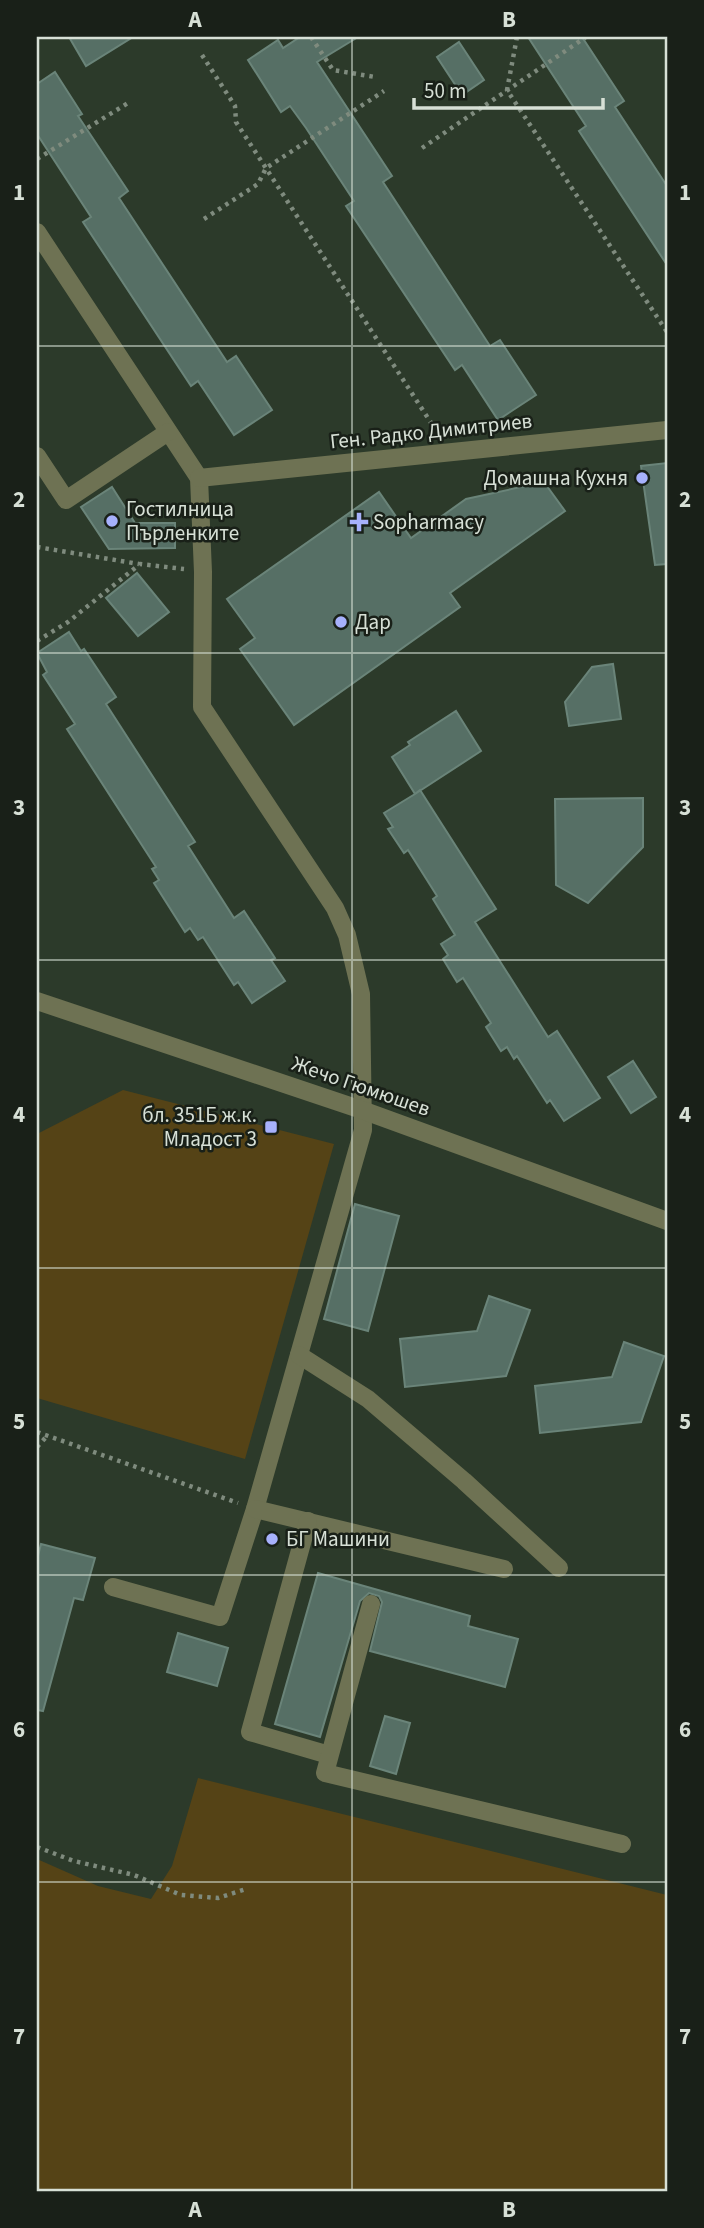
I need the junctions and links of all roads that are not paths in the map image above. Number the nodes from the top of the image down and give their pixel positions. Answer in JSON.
{"nodes":[{"id":1,"x":37,"y":232,"type":"edge"},
{"id":2,"x":667,"y":430,"type":"edge"},
{"id":3,"x":168,"y":432,"type":"junction"},
{"id":4,"x":37,"y":456,"type":"edge"},
{"id":5,"x":199,"y":478,"type":"junction"},
{"id":6,"x":37,"y":1001,"type":"edge"},
{"id":7,"x":362,"y":1110,"type":"junction"},
{"id":8,"x":667,"y":1221,"type":"edge"},
{"id":9,"x":299,"y":1355,"type":"junction"},
{"id":10,"x":255,"y":1509,"type":"junction"},
{"id":11,"x":308,"y":1521,"type":"junction"},
{"id":12,"x":559,"y":1568,"type":"dead end"},
{"id":13,"x":504,"y":1569,"type":"dead end"},
{"id":14,"x":113,"y":1587,"type":"dead end"},
{"id":15,"x":372,"y":1604,"type":"dead end"},
{"id":16,"x":329,"y":1755,"type":"junction"},
{"id":17,"x":622,"y":1844,"type":"dead end"}],
"edges":[{"from":1,"to":3,"type":"street"},
{"from":2,"to":5,"type":"street","name":"Ген. Радко Димитриев"},
{"from":3,"to":4,"type":"street"},
{"from":3,"to":5,"type":"street"},
{"from":5,"to":7,"type":"street"},
{"from":6,"to":7,"type":"street","name":"Жечо Гюмюшев"},
{"from":7,"to":8,"type":"street","name":"Жечо Гюмюшев"},
{"from":7,"to":9,"type":"street"},
{"from":9,"to":10,"type":"street"},
{"from":9,"to":12,"type":"street"},
{"from":10,"to":11,"type":"street"},
{"from":10,"to":14,"type":"street"},
{"from":11,"to":13,"type":"street"},
{"from":11,"to":16,"type":"street"},
{"from":15,"to":16,"type":"street"},
{"from":16,"to":17,"type":"street"}]}
